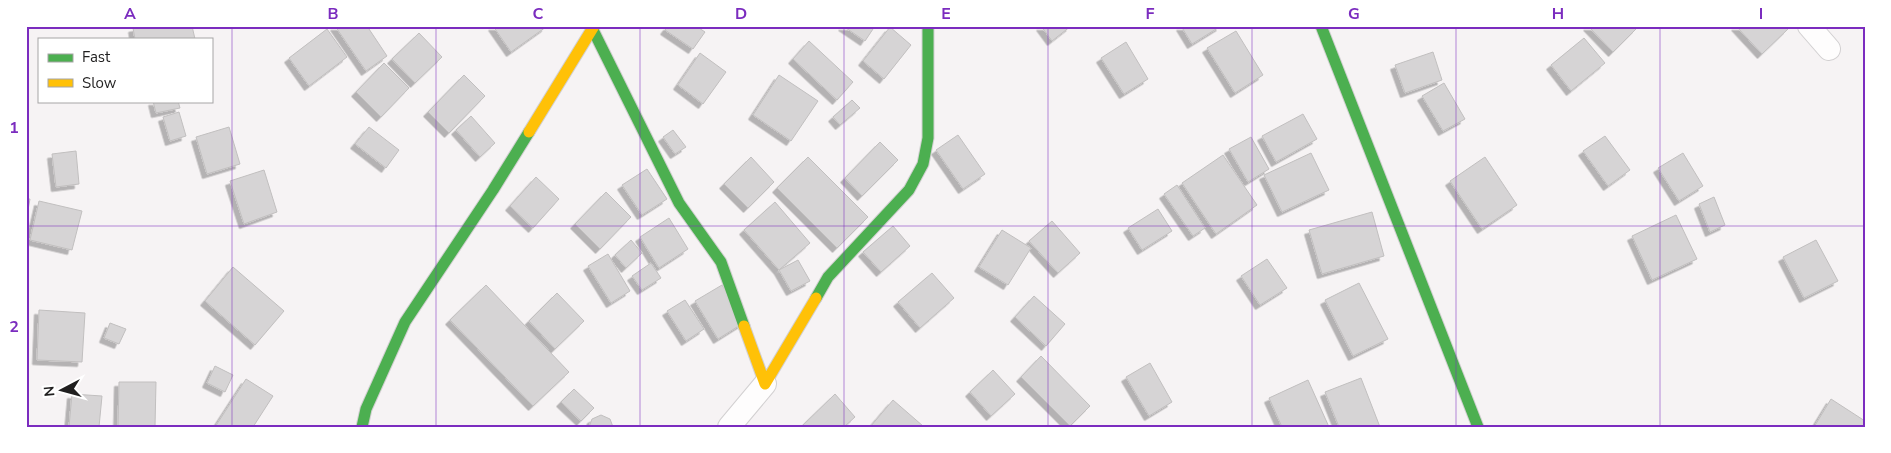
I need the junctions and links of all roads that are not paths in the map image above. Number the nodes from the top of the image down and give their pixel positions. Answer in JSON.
{"nodes":[{"id":1,"x":928,"y":26,"type":"edge"},
{"id":2,"x":1321,"y":26,"type":"edge"},
{"id":3,"x":1809,"y":26,"type":"edge"},
{"id":4,"x":592,"y":27,"type":"edge"},
{"id":5,"x":1829,"y":49,"type":"dead end"},
{"id":6,"x":765,"y":384,"type":"junction"},
{"id":7,"x":362,"y":427,"type":"edge"},
{"id":8,"x":729,"y":427,"type":"edge"},
{"id":9,"x":1478,"y":427,"type":"edge"}],
"edges":[{"from":1,"to":6,"type":"street"},
{"from":2,"to":9,"type":"street"},
{"from":3,"to":5,"type":"street"},
{"from":4,"to":6,"type":"street"},
{"from":4,"to":7,"type":"street"},
{"from":6,"to":8,"type":"street"}]}
